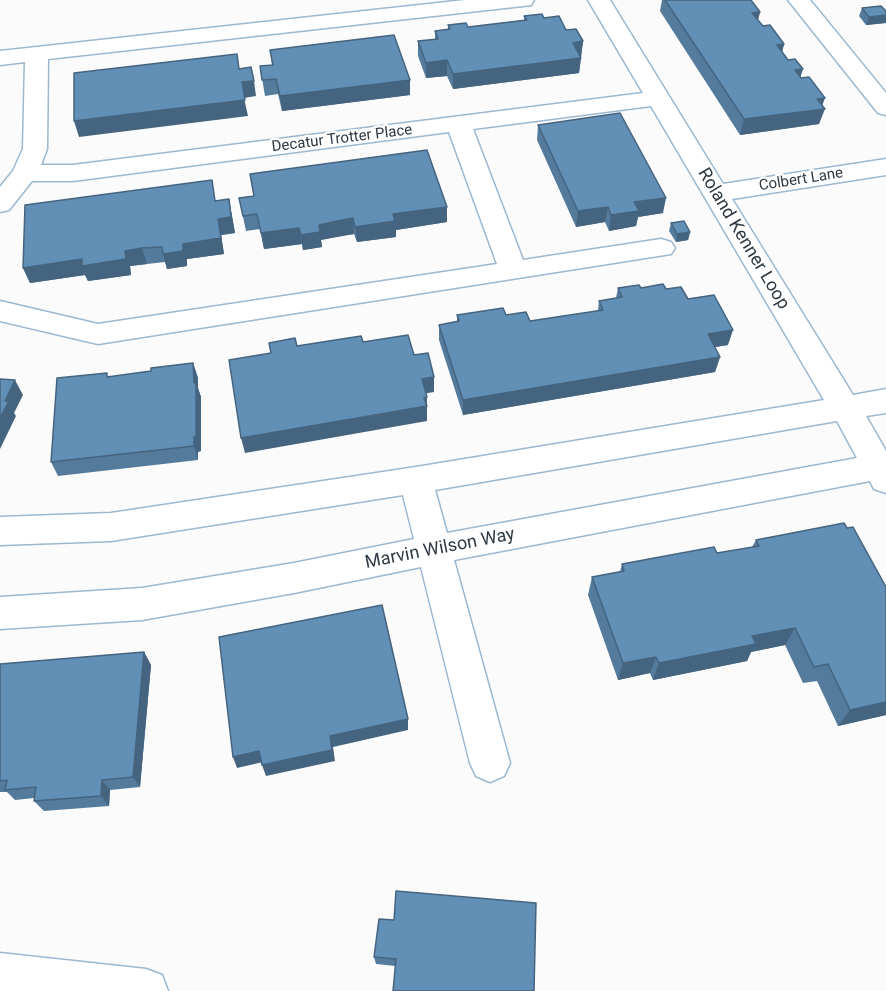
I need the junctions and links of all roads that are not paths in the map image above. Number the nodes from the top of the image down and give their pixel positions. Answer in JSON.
{"nodes":[{"id":1,"x":523,"y":0,"type":"edge"},
{"id":2,"x":599,"y":0,"type":"edge"},
{"id":3,"x":799,"y":0,"type":"edge"},
{"id":4,"x":37,"y":54,"type":"junction"},
{"id":5,"x":0,"y":58,"type":"edge"},
{"id":6,"x":658,"y":98,"type":"junction"},
{"id":7,"x":886,"y":108,"type":"edge"},
{"id":8,"x":459,"y":125,"type":"junction"},
{"id":9,"x":886,"y":167,"type":"edge"},
{"id":10,"x":25,"y":172,"type":"junction"},
{"id":11,"x":716,"y":193,"type":"junction"},
{"id":12,"x":0,"y":204,"type":"edge"},
{"id":13,"x":661,"y":249,"type":"dead end"},
{"id":14,"x":514,"y":271,"type":"junction"},
{"id":15,"x":0,"y":311,"type":"edge"},
{"id":16,"x":886,"y":401,"type":"edge"},
{"id":17,"x":845,"y":408,"type":"junction"},
{"id":18,"x":883,"y":470,"type":"edge"},
{"id":19,"x":416,"y":480,"type":"junction"},
{"id":20,"x":0,"y":531,"type":"edge"},
{"id":21,"x":433,"y":550,"type":"junction"},
{"id":22,"x":0,"y":613,"type":"edge"},
{"id":23,"x":490,"y":763,"type":"dead end"},
{"id":24,"x":0,"y":975,"type":"edge"},
{"id":25,"x":146,"y":991,"type":"edge"}],
"edges":[{"from":1,"to":4,"type":"street"},
{"from":2,"to":6,"type":"street","name":"Roland Kenner Loop"},
{"from":3,"to":7,"type":"street"},
{"from":4,"to":5,"type":"street"},
{"from":4,"to":10,"type":"street"},
{"from":6,"to":8,"type":"street","name":"Decatur Trotter Place"},
{"from":6,"to":11,"type":"street","name":"Roland Kenner Loop"},
{"from":8,"to":10,"type":"street","name":"Decatur Trotter Place"},
{"from":8,"to":14,"type":"street"},
{"from":9,"to":11,"type":"street","name":"Colbert Lane"},
{"from":10,"to":12,"type":"street"},
{"from":11,"to":17,"type":"street","name":"Roland Kenner Loop"},
{"from":13,"to":14,"type":"street"},
{"from":14,"to":15,"type":"street"},
{"from":16,"to":17,"type":"street"},
{"from":17,"to":18,"type":"street","name":"Roland Kenner Loop"},
{"from":17,"to":19,"type":"street"},
{"from":18,"to":21,"type":"street","name":"Marvin Wilson Way"},
{"from":19,"to":20,"type":"street"},
{"from":19,"to":21,"type":"street"},
{"from":21,"to":22,"type":"street","name":"Marvin Wilson Way"},
{"from":21,"to":23,"type":"street"},
{"from":24,"to":25,"type":"street"}]}
